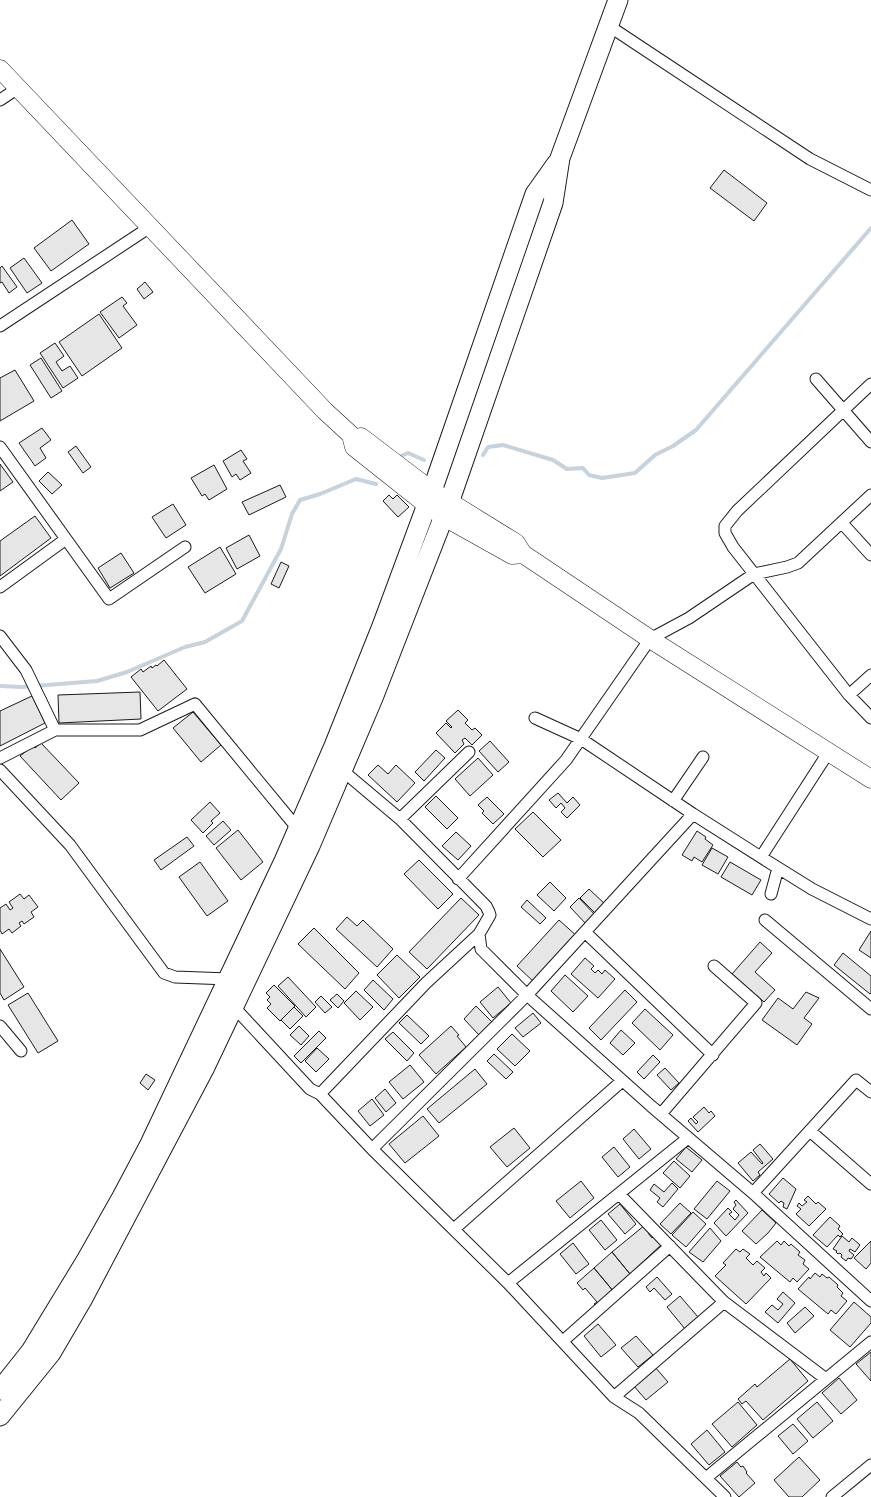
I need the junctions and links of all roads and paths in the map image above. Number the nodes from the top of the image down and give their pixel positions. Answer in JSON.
{"nodes":[{"id":1,"x":616,"y":1,"type":"edge"},
{"id":2,"x":609,"y":26,"type":"junction"},
{"id":3,"x":0,"y":69,"type":"edge"},
{"id":4,"x":18,"y":88,"type":"junction"},
{"id":5,"x":0,"y":100,"type":"edge"},
{"id":6,"x":560,"y":158,"type":"junction"},
{"id":7,"x":871,"y":190,"type":"edge"},
{"id":8,"x":150,"y":227,"type":"junction"},
{"id":9,"x":0,"y":326,"type":"edge"},
{"id":10,"x":816,"y":379,"type":"dead end"},
{"id":11,"x":871,"y":384,"type":"edge"},
{"id":12,"x":844,"y":410,"type":"junction"},
{"id":13,"x":871,"y":442,"type":"edge"},
{"id":14,"x":0,"y":447,"type":"edge"},
{"id":15,"x":871,"y":495,"type":"edge"},
{"id":16,"x":429,"y":498,"type":"junction"},
{"id":17,"x":446,"y":510,"type":"junction"},
{"id":18,"x":842,"y":523,"type":"junction"},
{"id":19,"x":66,"y":539,"type":"junction"},
{"id":20,"x":186,"y":548,"type":"dead end"},
{"id":21,"x":871,"y":555,"type":"edge"},
{"id":22,"x":754,"y":574,"type":"junction"},
{"id":23,"x":0,"y":587,"type":"edge"},
{"id":24,"x":0,"y":636,"type":"edge"},
{"id":25,"x":650,"y":639,"type":"junction"},
{"id":26,"x":871,"y":675,"type":"edge"},
{"id":27,"x":849,"y":695,"type":"junction"},
{"id":28,"x":535,"y":718,"type":"dead end"},
{"id":29,"x":871,"y":718,"type":"edge"},
{"id":30,"x":55,"y":730,"type":"junction"},
{"id":31,"x":581,"y":739,"type":"junction"},
{"id":32,"x":469,"y":752,"type":"dead end"},
{"id":33,"x":828,"y":753,"type":"junction"},
{"id":34,"x":703,"y":757,"type":"dead end"},
{"id":35,"x":0,"y":758,"type":"edge"},
{"id":36,"x":335,"y":767,"type":"junction"},
{"id":37,"x":0,"y":770,"type":"edge"},
{"id":38,"x":871,"y":780,"type":"edge"},
{"id":39,"x":673,"y":801,"type":"junction"},
{"id":40,"x":693,"y":814,"type":"junction"},
{"id":41,"x":400,"y":819,"type":"junction"},
{"id":42,"x":298,"y":830,"type":"junction"},
{"id":43,"x":761,"y":857,"type":"junction"},
{"id":44,"x":778,"y":868,"type":"junction"},
{"id":45,"x":458,"y":879,"type":"junction"},
{"id":46,"x":771,"y":894,"type":"dead end"},
{"id":47,"x":871,"y":919,"type":"edge"},
{"id":48,"x":765,"y":920,"type":"dead end"},
{"id":49,"x":585,"y":932,"type":"junction"},
{"id":50,"x":479,"y":934,"type":"junction"},
{"id":51,"x":714,"y":966,"type":"dead end"},
{"id":52,"x":229,"y":979,"type":"junction"},
{"id":53,"x":526,"y":995,"type":"junction"},
{"id":54,"x":233,"y":1006,"type":"junction"},
{"id":55,"x":871,"y":1009,"type":"edge"},
{"id":56,"x":0,"y":1026,"type":"edge"},
{"id":57,"x":21,"y":1051,"type":"dead end"},
{"id":58,"x":713,"y":1055,"type":"junction"},
{"id":59,"x":622,"y":1080,"type":"junction"},
{"id":60,"x":871,"y":1092,"type":"edge"},
{"id":61,"x":320,"y":1094,"type":"junction"},
{"id":62,"x":661,"y":1114,"type":"junction"},
{"id":63,"x":810,"y":1131,"type":"junction"},
{"id":64,"x":688,"y":1138,"type":"junction"},
{"id":65,"x":372,"y":1149,"type":"junction"},
{"id":66,"x":871,"y":1184,"type":"edge"},
{"id":67,"x":753,"y":1193,"type":"junction"},
{"id":68,"x":619,"y":1194,"type":"junction"},
{"id":69,"x":454,"y":1229,"type":"junction"},
{"id":70,"x":670,"y":1246,"type":"junction"},
{"id":71,"x":508,"y":1283,"type":"junction"},
{"id":72,"x":871,"y":1301,"type":"edge"},
{"id":73,"x":724,"y":1302,"type":"junction"},
{"id":74,"x":563,"y":1341,"type":"junction"},
{"id":75,"x":871,"y":1342,"type":"edge"},
{"id":76,"x":826,"y":1379,"type":"junction"},
{"id":77,"x":0,"y":1390,"type":"edge"},
{"id":78,"x":614,"y":1397,"type":"junction"},
{"id":79,"x":0,"y":1416,"type":"edge"},
{"id":80,"x":871,"y":1464,"type":"edge"},
{"id":81,"x":706,"y":1478,"type":"junction"},
{"id":82,"x":725,"y":1497,"type":"edge"},
{"id":83,"x":832,"y":1497,"type":"edge"}],
"edges":[{"from":1,"to":2,"type":"highway"},
{"from":2,"to":6,"type":"highway"},
{"from":2,"to":7,"type":"street"},
{"from":3,"to":4,"type":"main road"},
{"from":4,"to":5,"type":"street"},
{"from":4,"to":8,"type":"main road"},
{"from":6,"to":16,"type":"highway"},
{"from":6,"to":17,"type":"highway"},
{"from":8,"to":9,"type":"street"},
{"from":8,"to":16,"type":"main road"},
{"from":10,"to":12,"type":"street"},
{"from":11,"to":12,"type":"street"},
{"from":12,"to":13,"type":"street"},
{"from":12,"to":22,"type":"street"},
{"from":14,"to":19,"type":"street"},
{"from":15,"to":18,"type":"street"},
{"from":16,"to":17,"type":"main road"},
{"from":16,"to":36,"type":"highway"},
{"from":17,"to":25,"type":"main road"},
{"from":17,"to":36,"type":"highway"},
{"from":18,"to":21,"type":"street"},
{"from":18,"to":22,"type":"street"},
{"from":19,"to":20,"type":"street"},
{"from":19,"to":23,"type":"street"},
{"from":22,"to":25,"type":"street"},
{"from":22,"to":27,"type":"street"},
{"from":24,"to":30,"type":"street"},
{"from":25,"to":31,"type":"street"},
{"from":25,"to":33,"type":"main road"},
{"from":26,"to":27,"type":"street"},
{"from":27,"to":29,"type":"street"},
{"from":28,"to":31,"type":"street"},
{"from":30,"to":35,"type":"street"},
{"from":30,"to":42,"type":"street"},
{"from":31,"to":39,"type":"street"},
{"from":31,"to":45,"type":"street"},
{"from":32,"to":41,"type":"street"},
{"from":33,"to":38,"type":"main road"},
{"from":33,"to":43,"type":"street"},
{"from":34,"to":39,"type":"street"},
{"from":36,"to":41,"type":"street"},
{"from":36,"to":42,"type":"highway"},
{"from":36,"to":54,"type":"highway"},
{"from":37,"to":52,"type":"street"},
{"from":39,"to":40,"type":"street"},
{"from":40,"to":43,"type":"street"},
{"from":40,"to":49,"type":"street"},
{"from":41,"to":45,"type":"street"},
{"from":42,"to":52,"type":"highway"},
{"from":43,"to":44,"type":"street"},
{"from":44,"to":46,"type":"street"},
{"from":44,"to":47,"type":"street"},
{"from":45,"to":50,"type":"street"},
{"from":48,"to":55,"type":"street"},
{"from":49,"to":53,"type":"street"},
{"from":49,"to":58,"type":"street"},
{"from":50,"to":53,"type":"street"},
{"from":50,"to":61,"type":"street"},
{"from":51,"to":58,"type":"street"},
{"from":52,"to":77,"type":"highway"},
{"from":53,"to":59,"type":"street"},
{"from":53,"to":65,"type":"street"},
{"from":54,"to":61,"type":"street"},
{"from":54,"to":79,"type":"highway"},
{"from":56,"to":57,"type":"street"},
{"from":58,"to":62,"type":"street"},
{"from":59,"to":62,"type":"street"},
{"from":59,"to":69,"type":"street"},
{"from":60,"to":63,"type":"street"},
{"from":61,"to":65,"type":"street"},
{"from":62,"to":64,"type":"street"},
{"from":63,"to":66,"type":"street"},
{"from":63,"to":67,"type":"street"},
{"from":64,"to":67,"type":"street"},
{"from":64,"to":68,"type":"street"},
{"from":65,"to":69,"type":"street"},
{"from":67,"to":72,"type":"street"},
{"from":68,"to":70,"type":"street"},
{"from":68,"to":71,"type":"street"},
{"from":69,"to":71,"type":"street"},
{"from":70,"to":73,"type":"street"},
{"from":70,"to":74,"type":"street"},
{"from":71,"to":74,"type":"street"},
{"from":73,"to":76,"type":"street"},
{"from":73,"to":78,"type":"street"},
{"from":74,"to":78,"type":"street"},
{"from":75,"to":76,"type":"street"},
{"from":76,"to":81,"type":"street"},
{"from":78,"to":81,"type":"street"},
{"from":80,"to":83,"type":"street"},
{"from":81,"to":82,"type":"street"}]}
